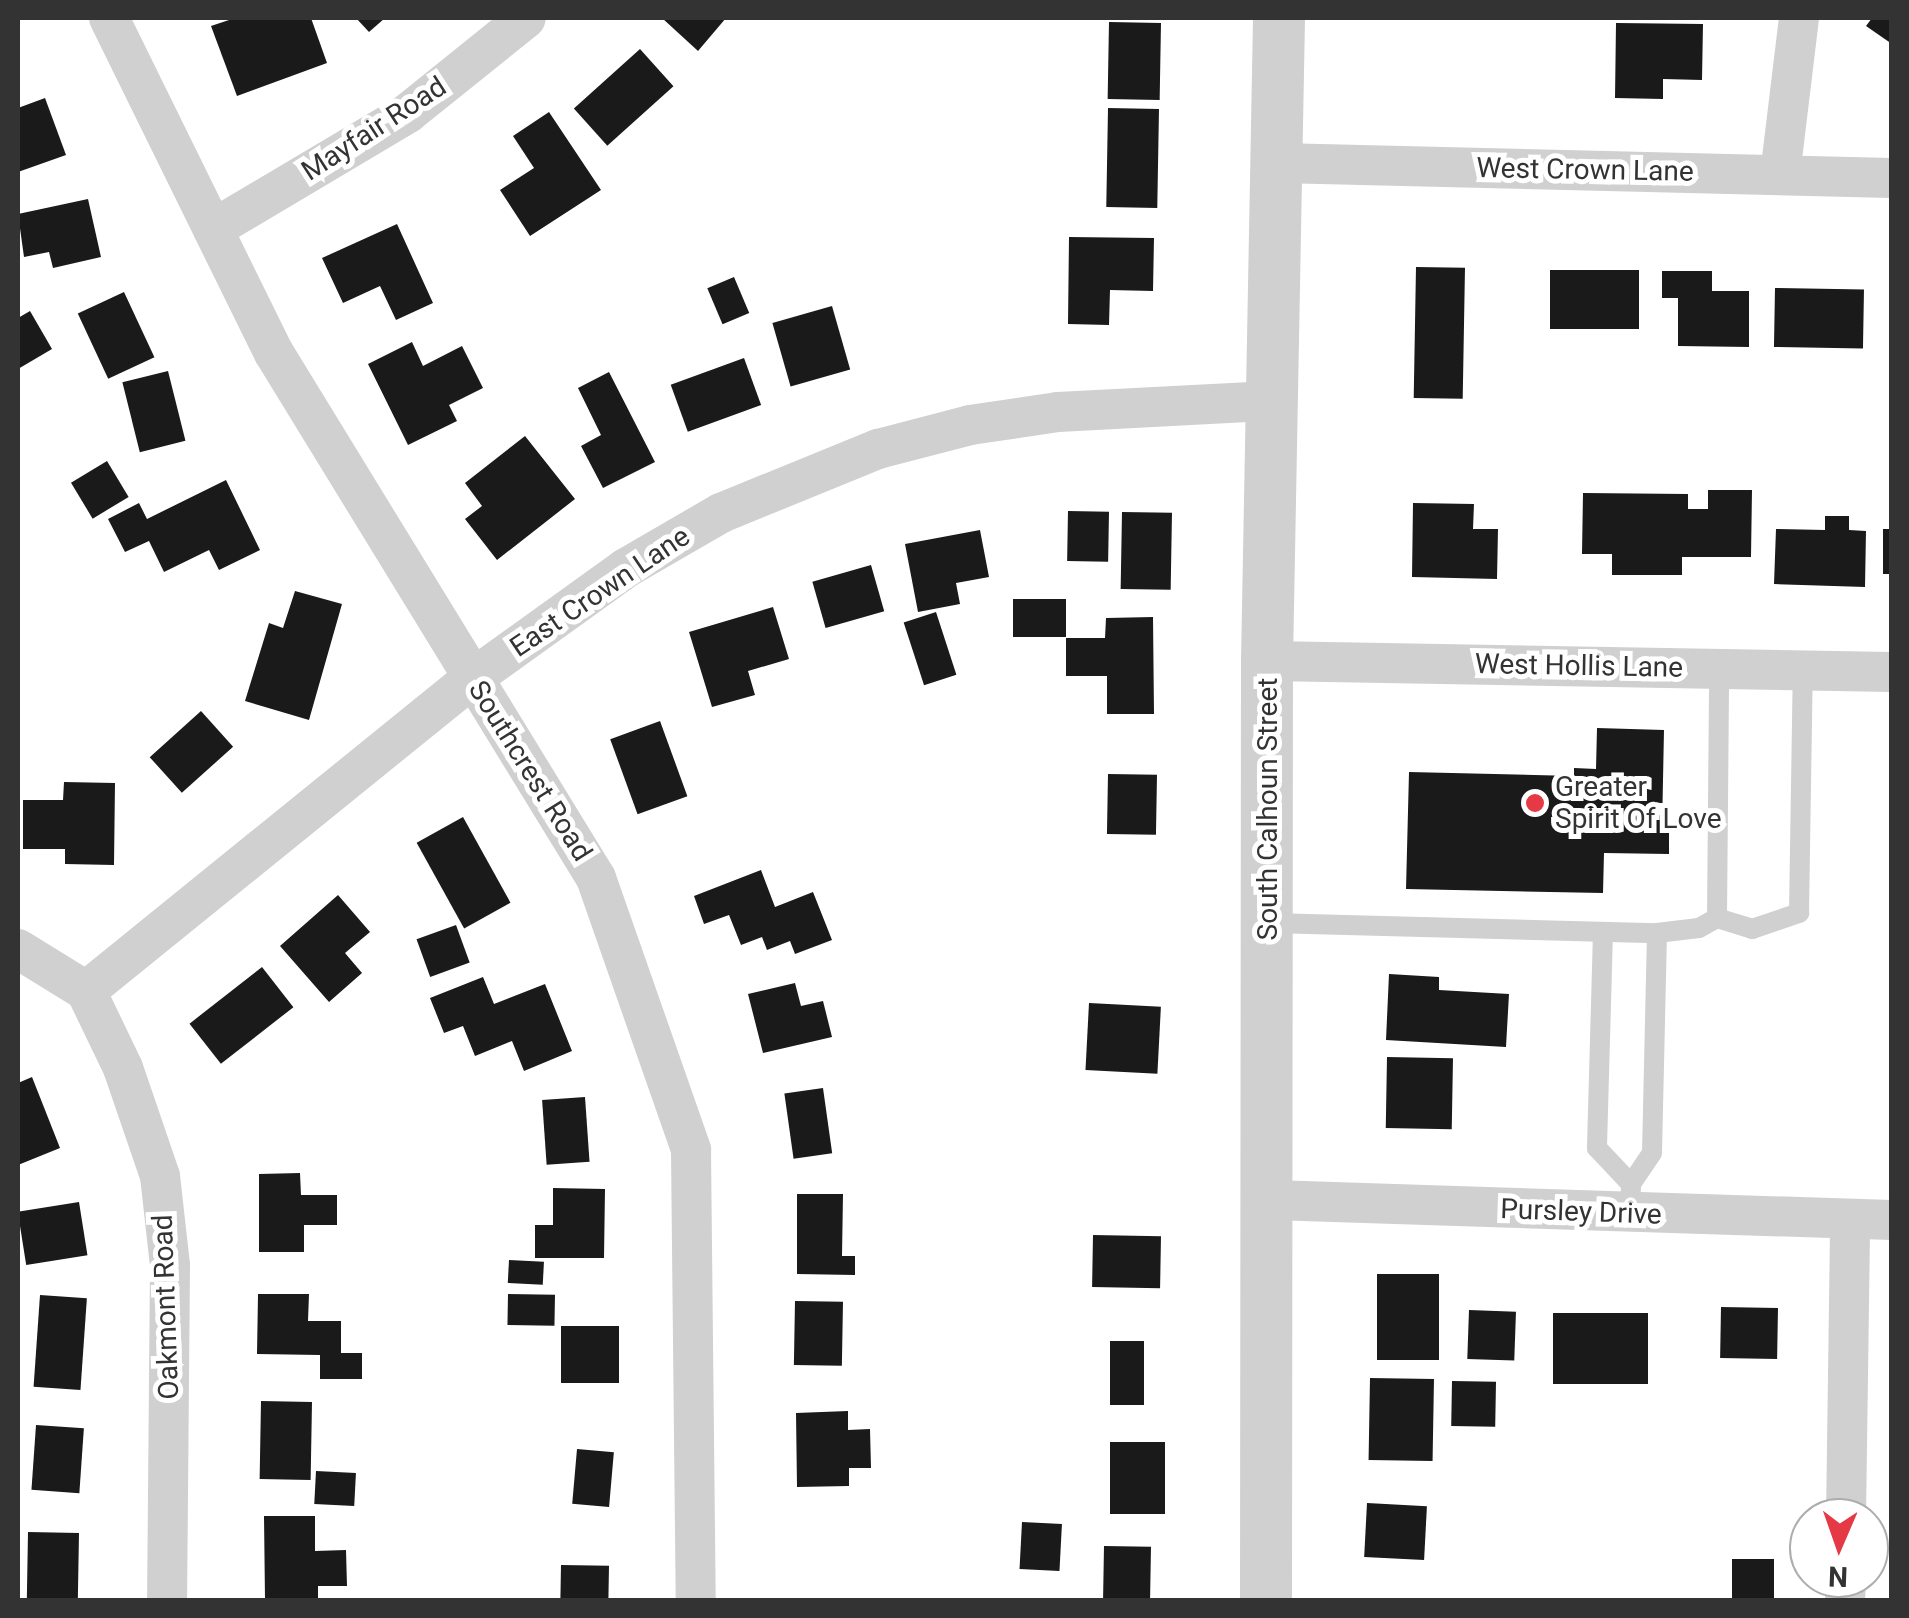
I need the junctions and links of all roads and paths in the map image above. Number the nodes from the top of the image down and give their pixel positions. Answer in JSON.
{"nodes":[{"id":1,"x":110,"y":18,"type":"edge"},
{"id":2,"x":526,"y":18,"type":"edge"},
{"id":3,"x":1279,"y":18,"type":"edge"},
{"id":4,"x":1798,"y":18,"type":"edge"},
{"id":5,"x":1279,"y":163,"type":"junction"},
{"id":6,"x":1780,"y":175,"type":"junction"},
{"id":7,"x":1892,"y":178,"type":"edge"},
{"id":8,"x":213,"y":229,"type":"junction"},
{"id":9,"x":1270,"y":401,"type":"junction"},
{"id":10,"x":1267,"y":661,"type":"junction"},
{"id":11,"x":1720,"y":668,"type":"junction"},
{"id":12,"x":1803,"y":670,"type":"junction"},
{"id":13,"x":1892,"y":672,"type":"edge"},
{"id":14,"x":473,"y":678,"type":"junction"},
{"id":15,"x":1717,"y":918,"type":"junction"},
{"id":16,"x":1269,"y":924,"type":"junction"},
{"id":17,"x":1604,"y":932,"type":"junction"},
{"id":18,"x":1657,"y":933,"type":"junction"},
{"id":19,"x":18,"y":949,"type":"edge"},
{"id":20,"x":86,"y":990,"type":"junction"},
{"id":21,"x":1630,"y":1199,"type":"junction"},
{"id":22,"x":1272,"y":1200,"type":"junction"},
{"id":23,"x":1850,"y":1219,"type":"junction"},
{"id":24,"x":1892,"y":1220,"type":"edge"},
{"id":25,"x":1846,"y":1498,"type":"edge"},
{"id":26,"x":167,"y":1600,"type":"edge"},
{"id":27,"x":696,"y":1600,"type":"edge"},
{"id":28,"x":1266,"y":1600,"type":"edge"}],
"edges":[{"from":1,"to":8,"type":"street","name":"Southcrest Road"},
{"from":2,"to":8,"type":"street","name":"Mayfair Road"},
{"from":3,"to":5,"type":"street","name":"South Calhoun Street"},
{"from":4,"to":6,"type":"street"},
{"from":5,"to":6,"type":"street","name":"West Crown Lane"},
{"from":5,"to":9,"type":"street","name":"South Calhoun Street"},
{"from":6,"to":7,"type":"street","name":"West Crown Lane"},
{"from":8,"to":14,"type":"street","name":"Southcrest Road"},
{"from":9,"to":10,"type":"street","name":"South Calhoun Street"},
{"from":9,"to":14,"type":"street","name":"East Crown Lane"},
{"from":10,"to":11,"type":"street","name":"West Hollis Lane"},
{"from":10,"to":16,"type":"street","name":"South Calhoun Street"},
{"from":11,"to":12,"type":"street","name":"West Hollis Lane"},
{"from":11,"to":15,"type":"lane"},
{"from":12,"to":13,"type":"street","name":"West Hollis Lane"},
{"from":12,"to":15,"type":"lane"},
{"from":14,"to":20,"type":"street","name":"East Crown Lane"},
{"from":14,"to":27,"type":"street","name":"Southcrest Road"},
{"from":15,"to":18,"type":"lane"},
{"from":16,"to":17,"type":"lane"},
{"from":16,"to":22,"type":"street","name":"South Calhoun Street"},
{"from":17,"to":18,"type":"lane"},
{"from":17,"to":21,"type":"lane"},
{"from":18,"to":21,"type":"lane"},
{"from":19,"to":20,"type":"street"},
{"from":20,"to":26,"type":"street","name":"Oakmont Road"},
{"from":21,"to":22,"type":"street","name":"Pursley Drive"},
{"from":21,"to":23,"type":"street","name":"Pursley Drive"},
{"from":22,"to":28,"type":"street","name":"South Calhoun Street"},
{"from":23,"to":24,"type":"street","name":"Pursley Drive"},
{"from":23,"to":25,"type":"street"}]}
